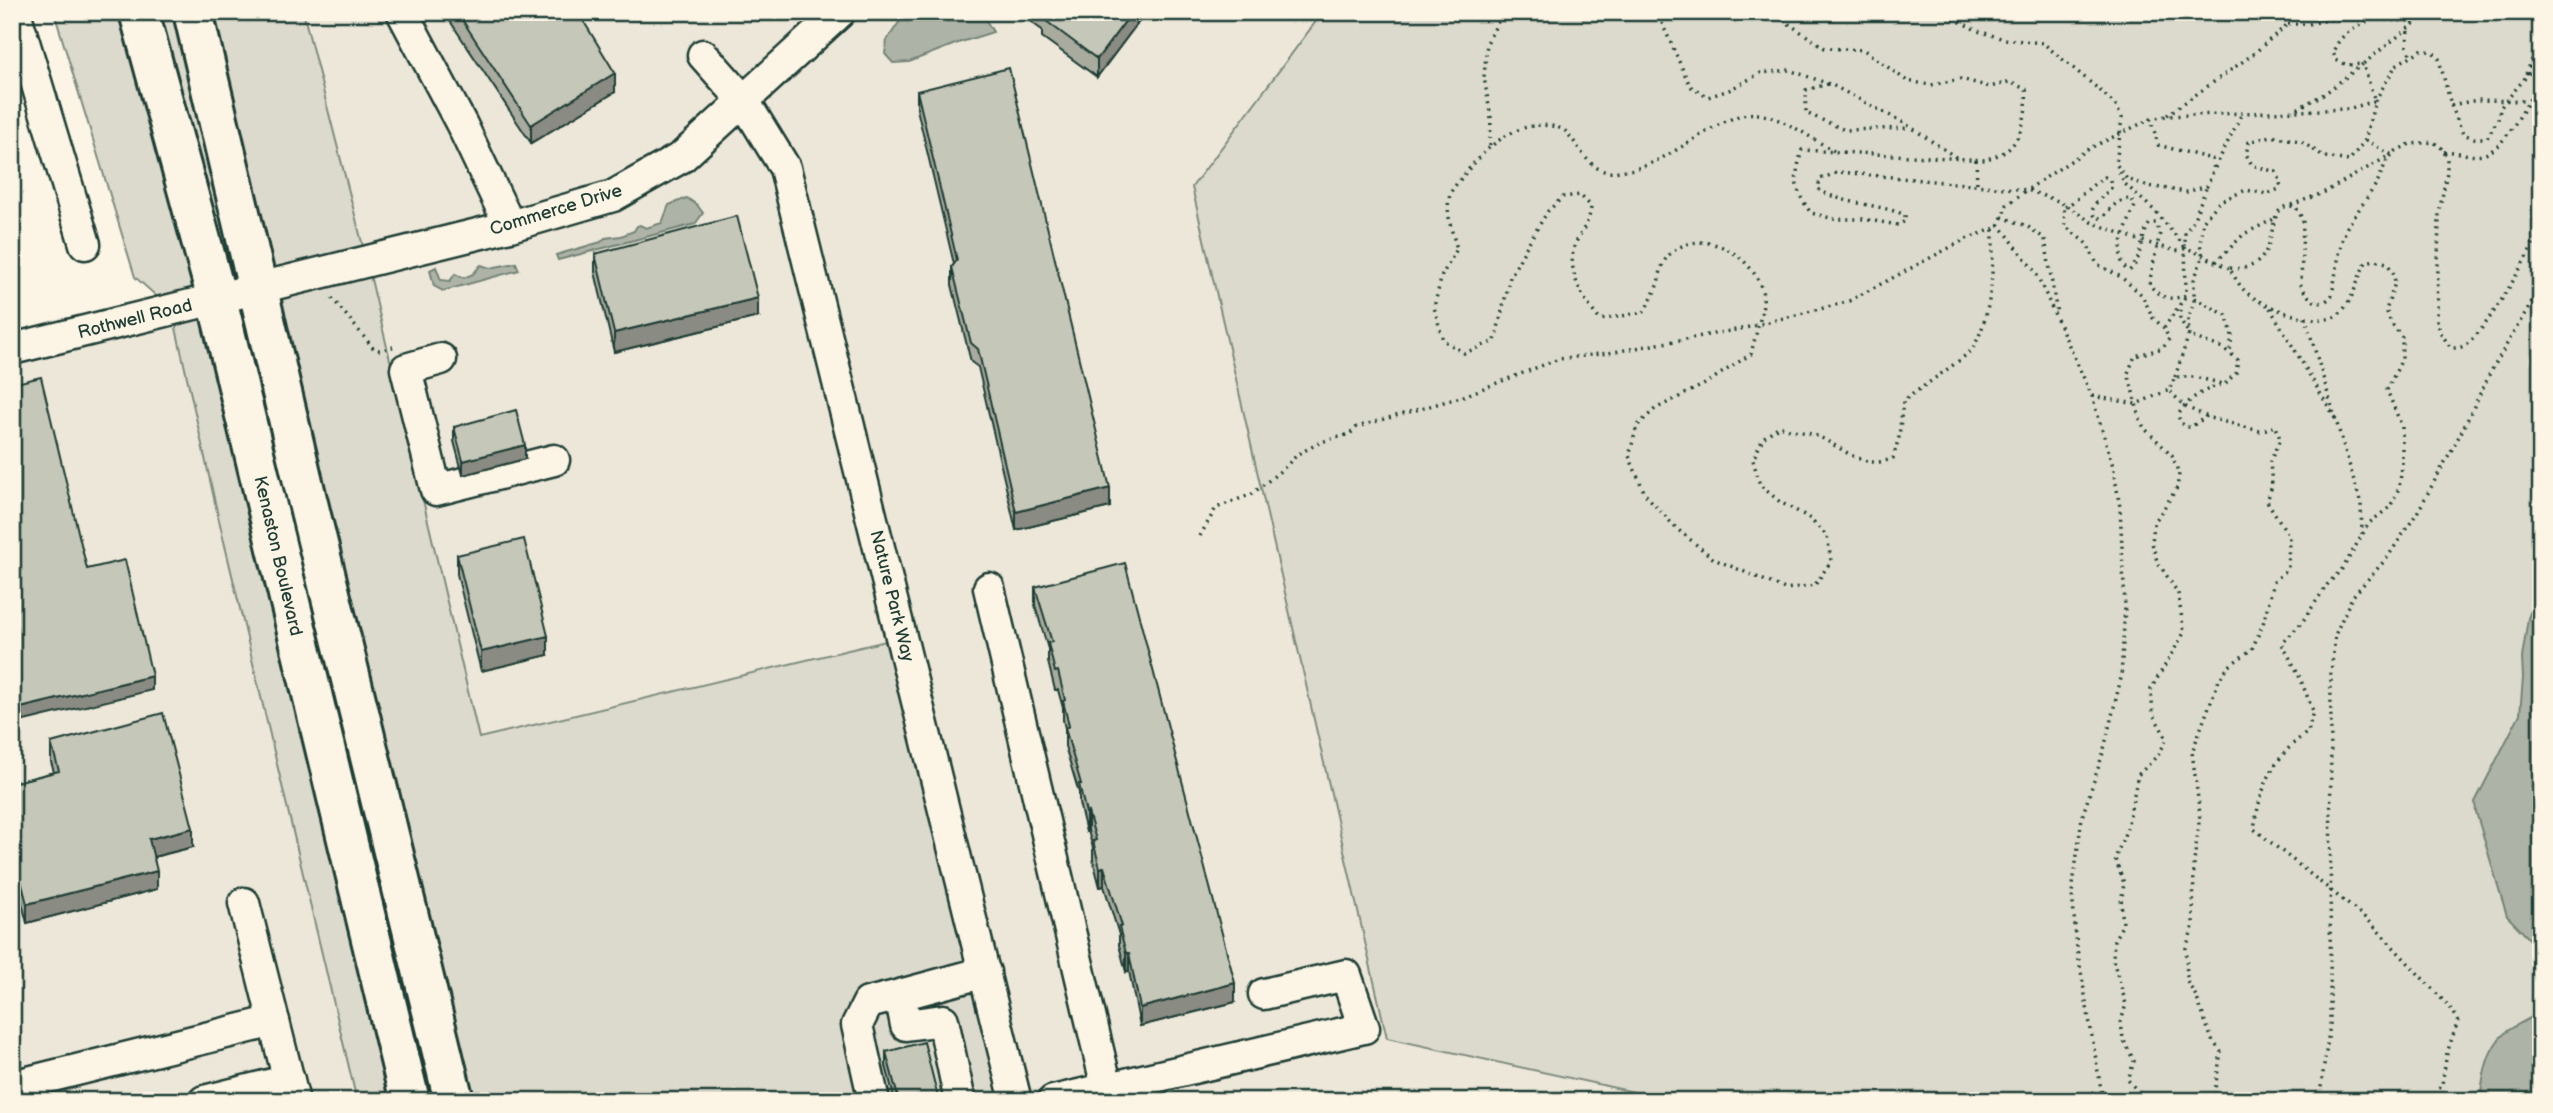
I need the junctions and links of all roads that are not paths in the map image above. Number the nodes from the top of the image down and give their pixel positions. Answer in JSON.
{"nodes":[{"id":1,"x":15,"y":12,"type":"edge"},
{"id":2,"x":139,"y":12,"type":"edge"},
{"id":3,"x":193,"y":12,"type":"edge"},
{"id":4,"x":402,"y":12,"type":"edge"},
{"id":5,"x":840,"y":12,"type":"edge"},
{"id":6,"x":703,"y":55,"type":"dead end"},
{"id":7,"x":744,"y":101,"type":"junction"},
{"id":8,"x":510,"y":226,"type":"junction"},
{"id":9,"x":85,"y":244,"type":"dead end"},
{"id":10,"x":257,"y":289,"type":"junction"},
{"id":11,"x":217,"y":299,"type":"junction"},
{"id":12,"x":12,"y":349,"type":"edge"},
{"id":13,"x":441,"y":359,"type":"dead end"},
{"id":14,"x":554,"y":460,"type":"dead end"},
{"id":15,"x":989,"y":588,"type":"dead end"},
{"id":16,"x":244,"y":903,"type":"dead end"},
{"id":17,"x":985,"y":971,"type":"junction"},
{"id":18,"x":1264,"y":994,"type":"dead end"},
{"id":19,"x":900,"y":995,"type":"junction"},
{"id":20,"x":274,"y":1021,"type":"junction"},
{"id":21,"x":12,"y":1086,"type":"edge"},
{"id":22,"x":1107,"y":1088,"type":"junction"},
{"id":23,"x":291,"y":1090,"type":"edge"},
{"id":24,"x":204,"y":1101,"type":"edge"},
{"id":25,"x":410,"y":1101,"type":"edge"},
{"id":26,"x":454,"y":1101,"type":"edge"},
{"id":27,"x":874,"y":1101,"type":"edge"},
{"id":28,"x":960,"y":1101,"type":"edge"},
{"id":29,"x":1016,"y":1101,"type":"edge"},
{"id":30,"x":1053,"y":1101,"type":"edge"}],
"edges":[{"from":1,"to":9,"type":"street"},
{"from":2,"to":11,"type":"main road","name":"Kenaston Boulevard"},
{"from":3,"to":10,"type":"main road"},
{"from":4,"to":8,"type":"street"},
{"from":5,"to":7,"type":"street","name":"Commerce Drive"},
{"from":6,"to":7,"type":"street","name":"Nature Park Way"},
{"from":7,"to":8,"type":"street","name":"Commerce Drive"},
{"from":7,"to":17,"type":"street","name":"Nature Park Way"},
{"from":8,"to":10,"type":"street","name":"Commerce Drive"},
{"from":10,"to":11,"type":"street","name":"Rothwell Road"},
{"from":10,"to":26,"type":"main road"},
{"from":11,"to":12,"type":"street","name":"Rothwell Road"},
{"from":11,"to":25,"type":"main road","name":"Kenaston Boulevard"},
{"from":13,"to":14,"type":"street"},
{"from":15,"to":22,"type":"street"},
{"from":16,"to":20,"type":"street"},
{"from":17,"to":19,"type":"street"},
{"from":17,"to":29,"type":"street","name":"Nature Park Way"},
{"from":18,"to":22,"type":"street"},
{"from":19,"to":27,"type":"street"},
{"from":19,"to":28,"type":"street"},
{"from":20,"to":21,"type":"street"},
{"from":20,"to":23,"type":"street"},
{"from":22,"to":30,"type":"street"},
{"from":23,"to":24,"type":"street"}]}
